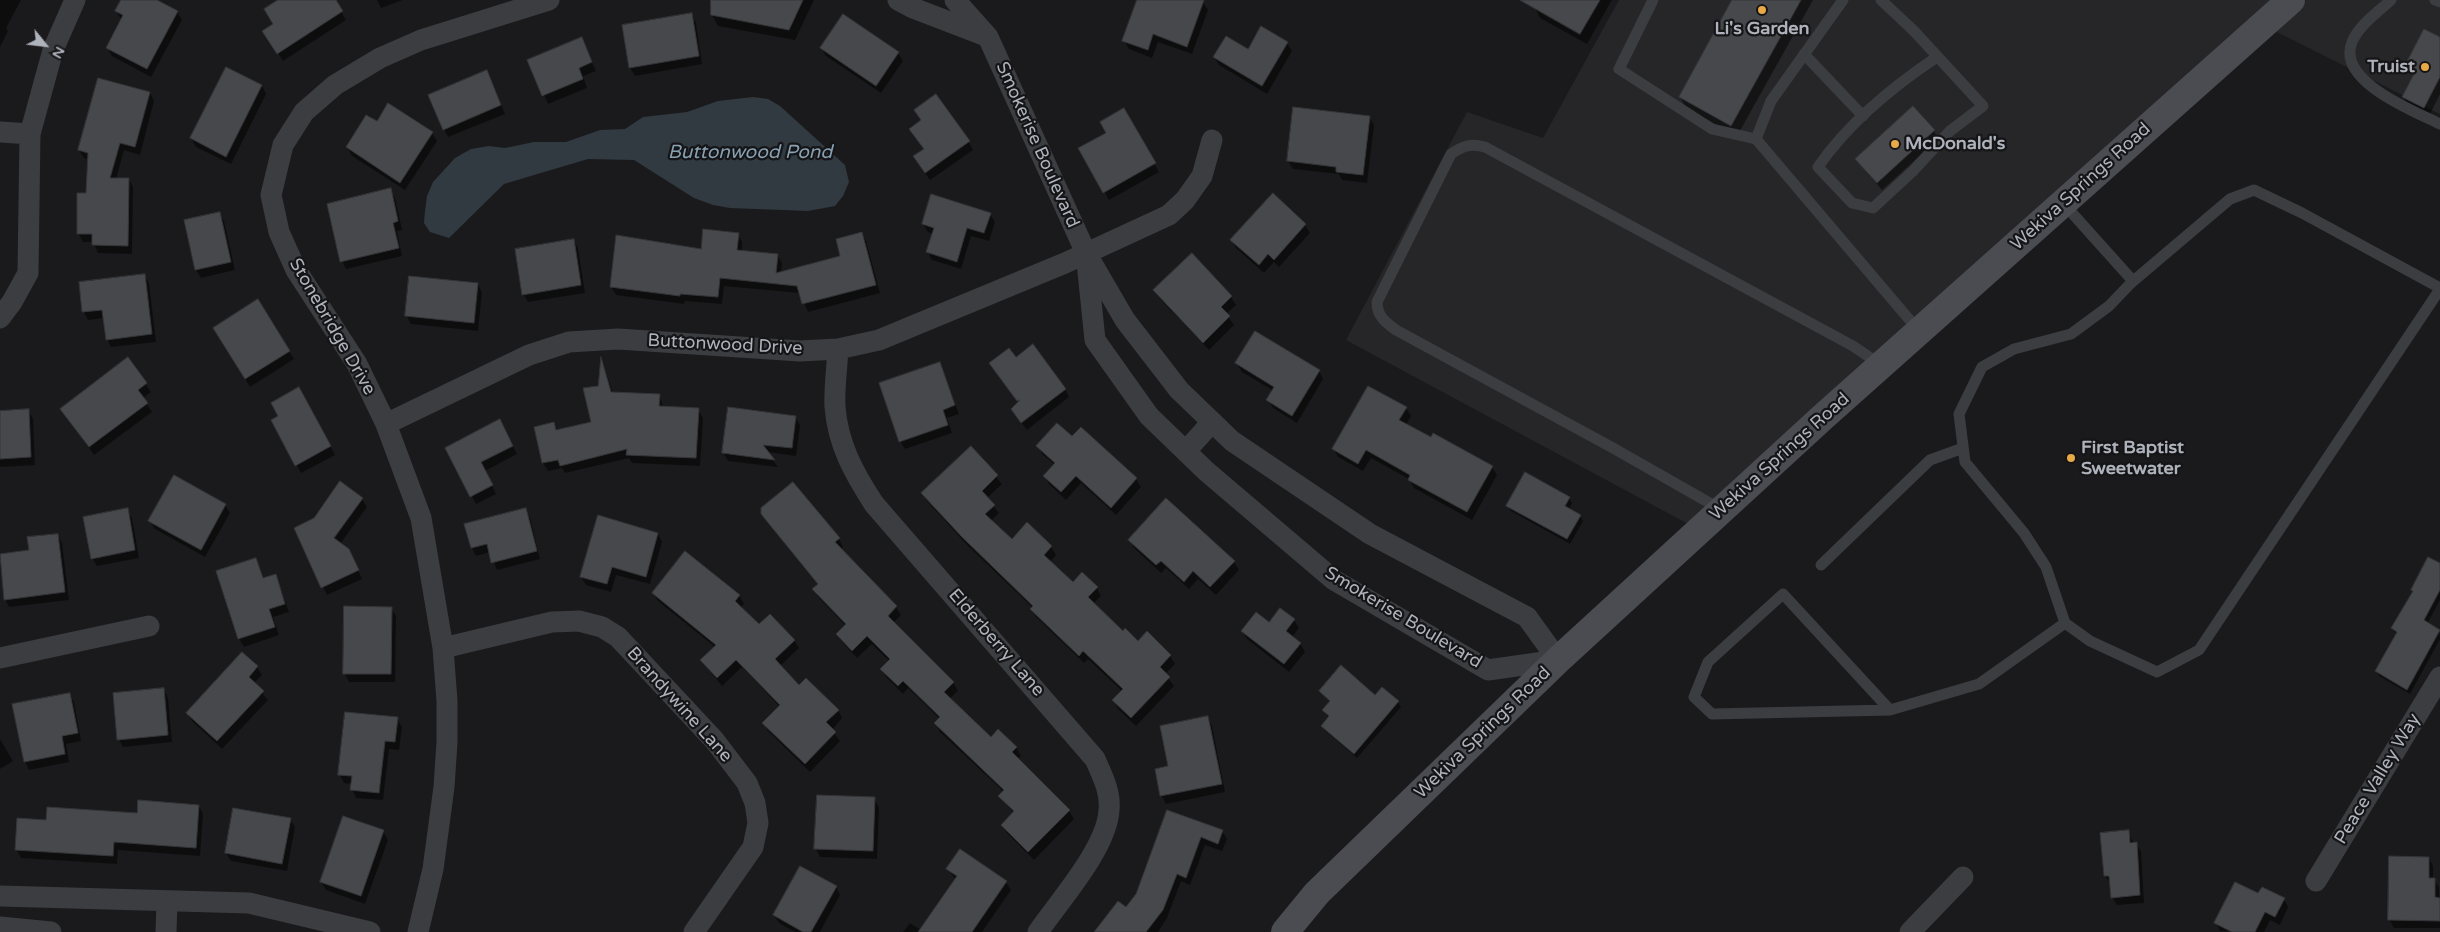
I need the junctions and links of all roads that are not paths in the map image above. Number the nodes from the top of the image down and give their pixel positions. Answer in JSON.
{"nodes":[{"id":1,"x":75,"y":0,"type":"edge"},
{"id":2,"x":549,"y":0,"type":"edge"},
{"id":3,"x":898,"y":0,"type":"edge"},
{"id":4,"x":955,"y":0,"type":"edge"},
{"id":5,"x":1653,"y":0,"type":"edge"},
{"id":6,"x":1843,"y":0,"type":"edge"},
{"id":7,"x":1880,"y":0,"type":"edge"},
{"id":8,"x":2291,"y":0,"type":"edge"},
{"id":9,"x":2391,"y":0,"type":"edge"},
{"id":10,"x":2436,"y":0,"type":"edge"},
{"id":11,"x":2440,"y":2,"type":"edge"},
{"id":12,"x":988,"y":37,"type":"junction"},
{"id":13,"x":1804,"y":54,"type":"junction"},
{"id":14,"x":1937,"y":57,"type":"junction"},
{"id":15,"x":1862,"y":116,"type":"junction"},
{"id":16,"x":2440,"y":124,"type":"edge"},
{"id":17,"x":0,"y":132,"type":"edge"},
{"id":18,"x":30,"y":134,"type":"junction"},
{"id":19,"x":1756,"y":138,"type":"junction"},
{"id":20,"x":1212,"y":140,"type":"dead end"},
{"id":21,"x":2063,"y":203,"type":"junction"},
{"id":22,"x":1086,"y":253,"type":"junction"},
{"id":23,"x":2133,"y":281,"type":"junction"},
{"id":24,"x":2440,"y":288,"type":"edge"},
{"id":25,"x":0,"y":318,"type":"edge"},
{"id":26,"x":1919,"y":331,"type":"junction"},
{"id":27,"x":838,"y":349,"type":"junction"},
{"id":28,"x":1881,"y":365,"type":"junction"},
{"id":29,"x":1212,"y":422,"type":"junction"},
{"id":30,"x":386,"y":424,"type":"junction"},
{"id":31,"x":1963,"y":448,"type":"junction"},
{"id":32,"x":1186,"y":451,"type":"junction"},
{"id":33,"x":1722,"y":510,"type":"junction"},
{"id":34,"x":1821,"y":565,"type":"dead end"},
{"id":35,"x":2065,"y":623,"type":"junction"},
{"id":36,"x":149,"y":626,"type":"dead end"},
{"id":37,"x":444,"y":648,"type":"junction"},
{"id":38,"x":0,"y":658,"type":"edge"},
{"id":39,"x":1558,"y":660,"type":"junction"},
{"id":40,"x":2440,"y":677,"type":"edge"},
{"id":41,"x":1890,"y":710,"type":"junction"},
{"id":42,"x":1963,"y":877,"type":"dead end"},
{"id":43,"x":2316,"y":881,"type":"dead end"},
{"id":44,"x":0,"y":896,"type":"edge"},
{"id":45,"x":167,"y":902,"type":"junction"},
{"id":46,"x":0,"y":927,"type":"edge"},
{"id":47,"x":51,"y":932,"type":"edge"},
{"id":48,"x":166,"y":932,"type":"edge"},
{"id":49,"x":370,"y":932,"type":"edge"},
{"id":50,"x":418,"y":932,"type":"edge"},
{"id":51,"x":694,"y":932,"type":"edge"},
{"id":52,"x":1038,"y":932,"type":"edge"},
{"id":53,"x":1285,"y":932,"type":"edge"},
{"id":54,"x":1910,"y":932,"type":"edge"}],
"edges":[{"from":1,"to":18,"type":"street"},
{"from":2,"to":30,"type":"street","name":"Stonebridge Drive"},
{"from":3,"to":12,"type":"street"},
{"from":4,"to":12,"type":"street","name":"Smokerise Boulevard"},
{"from":5,"to":19,"type":"lane"},
{"from":6,"to":13,"type":"lane"},
{"from":7,"to":14,"type":"lane"},
{"from":8,"to":21,"type":"main road","name":"Wekiva Springs Road"},
{"from":9,"to":16,"type":"lane"},
{"from":10,"to":11,"type":"lane"},
{"from":12,"to":22,"type":"street","name":"Smokerise Boulevard"},
{"from":13,"to":15,"type":"lane"},
{"from":13,"to":19,"type":"lane"},
{"from":14,"to":15,"type":"lane"},
{"from":14,"to":15,"type":"lane"},
{"from":17,"to":18,"type":"street"},
{"from":18,"to":25,"type":"street"},
{"from":19,"to":26,"type":"lane"},
{"from":20,"to":22,"type":"street","name":"Buttonwood Drive"},
{"from":21,"to":23,"type":"lane"},
{"from":21,"to":26,"type":"main road","name":"Wekiva Springs Road"},
{"from":22,"to":27,"type":"street","name":"Buttonwood Drive"},
{"from":22,"to":29,"type":"street","name":"Smokerise Boulevard"},
{"from":22,"to":32,"type":"street","name":"Smokerise Boulevard"},
{"from":23,"to":24,"type":"lane"},
{"from":23,"to":31,"type":"lane"},
{"from":24,"to":35,"type":"lane"},
{"from":26,"to":28,"type":"main road","name":"Wekiva Springs Road"},
{"from":27,"to":30,"type":"street","name":"Buttonwood Drive"},
{"from":27,"to":52,"type":"street","name":"Elderberry Lane"},
{"from":28,"to":33,"type":"main road","name":"Wekiva Springs Road"},
{"from":28,"to":33,"type":"lane"},
{"from":29,"to":32,"type":"street"},
{"from":29,"to":39,"type":"street","name":"Smokerise Boulevard"},
{"from":30,"to":37,"type":"street","name":"Stonebridge Drive"},
{"from":31,"to":34,"type":"lane"},
{"from":31,"to":35,"type":"lane"},
{"from":32,"to":39,"type":"street","name":"Smokerise Boulevard"},
{"from":33,"to":39,"type":"main road","name":"Wekiva Springs Road"},
{"from":35,"to":41,"type":"lane"},
{"from":36,"to":38,"type":"street"},
{"from":37,"to":50,"type":"street","name":"Stonebridge Drive"},
{"from":37,"to":51,"type":"street","name":"Brandywine Lane"},
{"from":39,"to":53,"type":"main road","name":"Wekiva Springs Road"},
{"from":40,"to":43,"type":"street","name":"Peace Valley Way"},
{"from":41,"to":41,"type":"lane"},
{"from":42,"to":54,"type":"street"},
{"from":44,"to":45,"type":"street"},
{"from":45,"to":48,"type":"street"},
{"from":45,"to":49,"type":"street"},
{"from":46,"to":47,"type":"street"}]}
